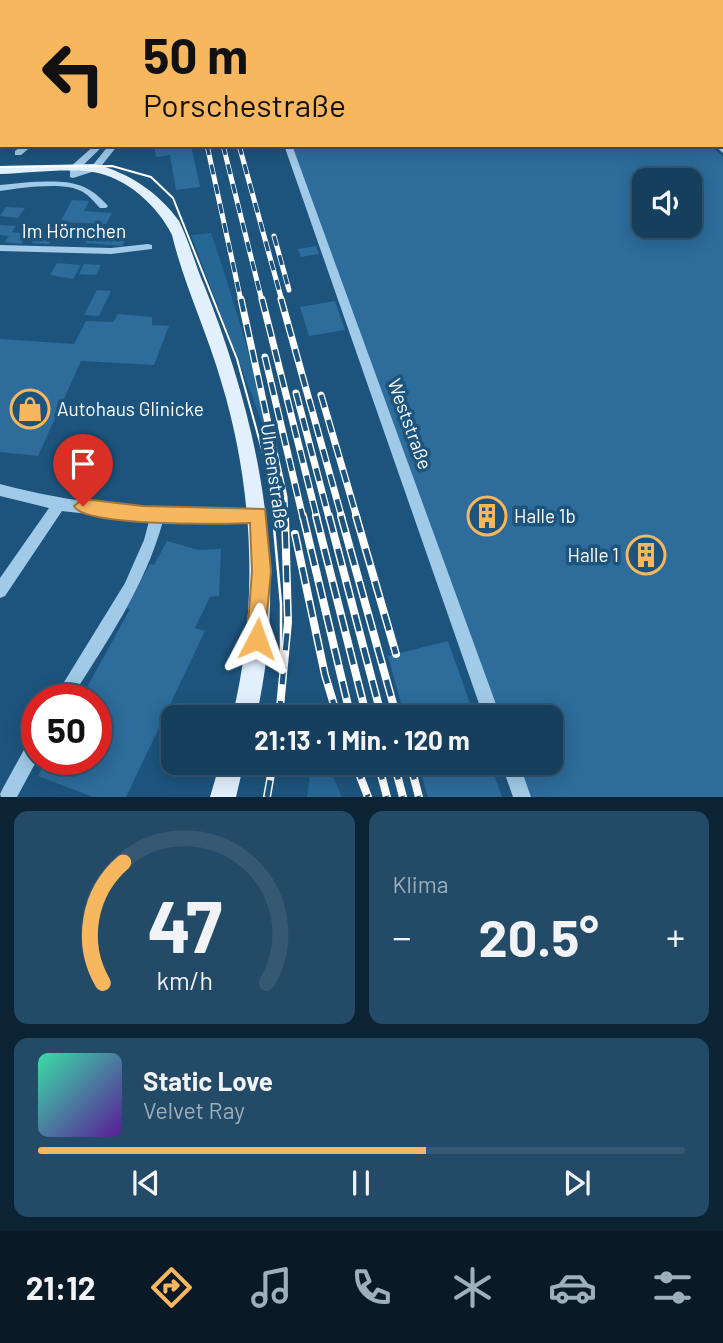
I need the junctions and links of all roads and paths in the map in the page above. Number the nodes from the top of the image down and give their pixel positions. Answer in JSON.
{"nodes":[{"id":1,"x":26,"y":147,"type":"edge"},
{"id":2,"x":98,"y":147,"type":"edge"},
{"id":3,"x":112,"y":147,"type":"edge"},
{"id":4,"x":289,"y":147,"type":"edge"},
{"id":5,"x":18,"y":153,"type":"dead end"},
{"id":6,"x":94,"y":168,"type":"junction"},
{"id":7,"x":0,"y":170,"type":"edge"},
{"id":8,"x":73,"y":172,"type":"junction"},
{"id":9,"x":0,"y":176,"type":"edge"},
{"id":10,"x":0,"y":188,"type":"edge"},
{"id":11,"x":85,"y":190,"type":"joint"},
{"id":12,"x":103,"y":206,"type":"dead end"},
{"id":13,"x":148,"y":247,"type":"dead end"},
{"id":14,"x":0,"y":248,"type":"edge"},
{"id":15,"x":183,"y":251,"type":"junction"},
{"id":16,"x":0,"y":490,"type":"edge"},
{"id":17,"x":60,"y":503,"type":"junction"},
{"id":18,"x":158,"y":515,"type":"junction"},
{"id":19,"x":259,"y":515,"type":"junction"},
{"id":20,"x":2,"y":585,"type":"edge"},
{"id":21,"x":71,"y":684,"type":"edge"},
{"id":22,"x":246,"y":705,"type":"edge"},
{"id":23,"x":488,"y":705,"type":"edge"},
{"id":24,"x":21,"y":772,"type":"edge"},
{"id":25,"x":229,"y":775,"type":"edge"},
{"id":26,"x":514,"y":775,"type":"edge"},
{"id":27,"x":9,"y":794,"type":"edge"},
{"id":28,"x":223,"y":797,"type":"edge"},
{"id":29,"x":522,"y":797,"type":"edge"}],
"edges":[{"from":1,"to":5,"type":"street"},
{"from":2,"to":8,"type":"street"},
{"from":3,"to":6,"type":"street"},
{"from":4,"to":23,"type":"street","name":"Weststraße"},
{"from":6,"to":8,"type":"main road","name":"Ulmenstraße"},
{"from":6,"to":15,"type":"main road","name":"Ulmenstraße"},
{"from":7,"to":8,"type":"main road","name":"Ulmenstraße"},
{"from":8,"to":9,"type":"main road","name":"Ulmenstraße"},
{"from":8,"to":15,"type":"main road","name":"Ulmenstraße"},
{"from":10,"to":11,"type":"street"},
{"from":11,"to":12,"type":"lane"},
{"from":13,"to":14,"type":"street","name":"Im Hörnchen"},
{"from":15,"to":19,"type":"main road","name":"Ulmenstraße"},
{"from":16,"to":17,"type":"street"},
{"from":17,"to":18,"type":"street"},
{"from":17,"to":20,"type":"street"},
{"from":18,"to":19,"type":"street"},
{"from":18,"to":21,"type":"street"},
{"from":19,"to":22,"type":"main road","name":"Ulmenstraße"},
{"from":24,"to":27,"type":"street"},
{"from":25,"to":28,"type":"main road"},
{"from":26,"to":29,"type":"street"}]}
